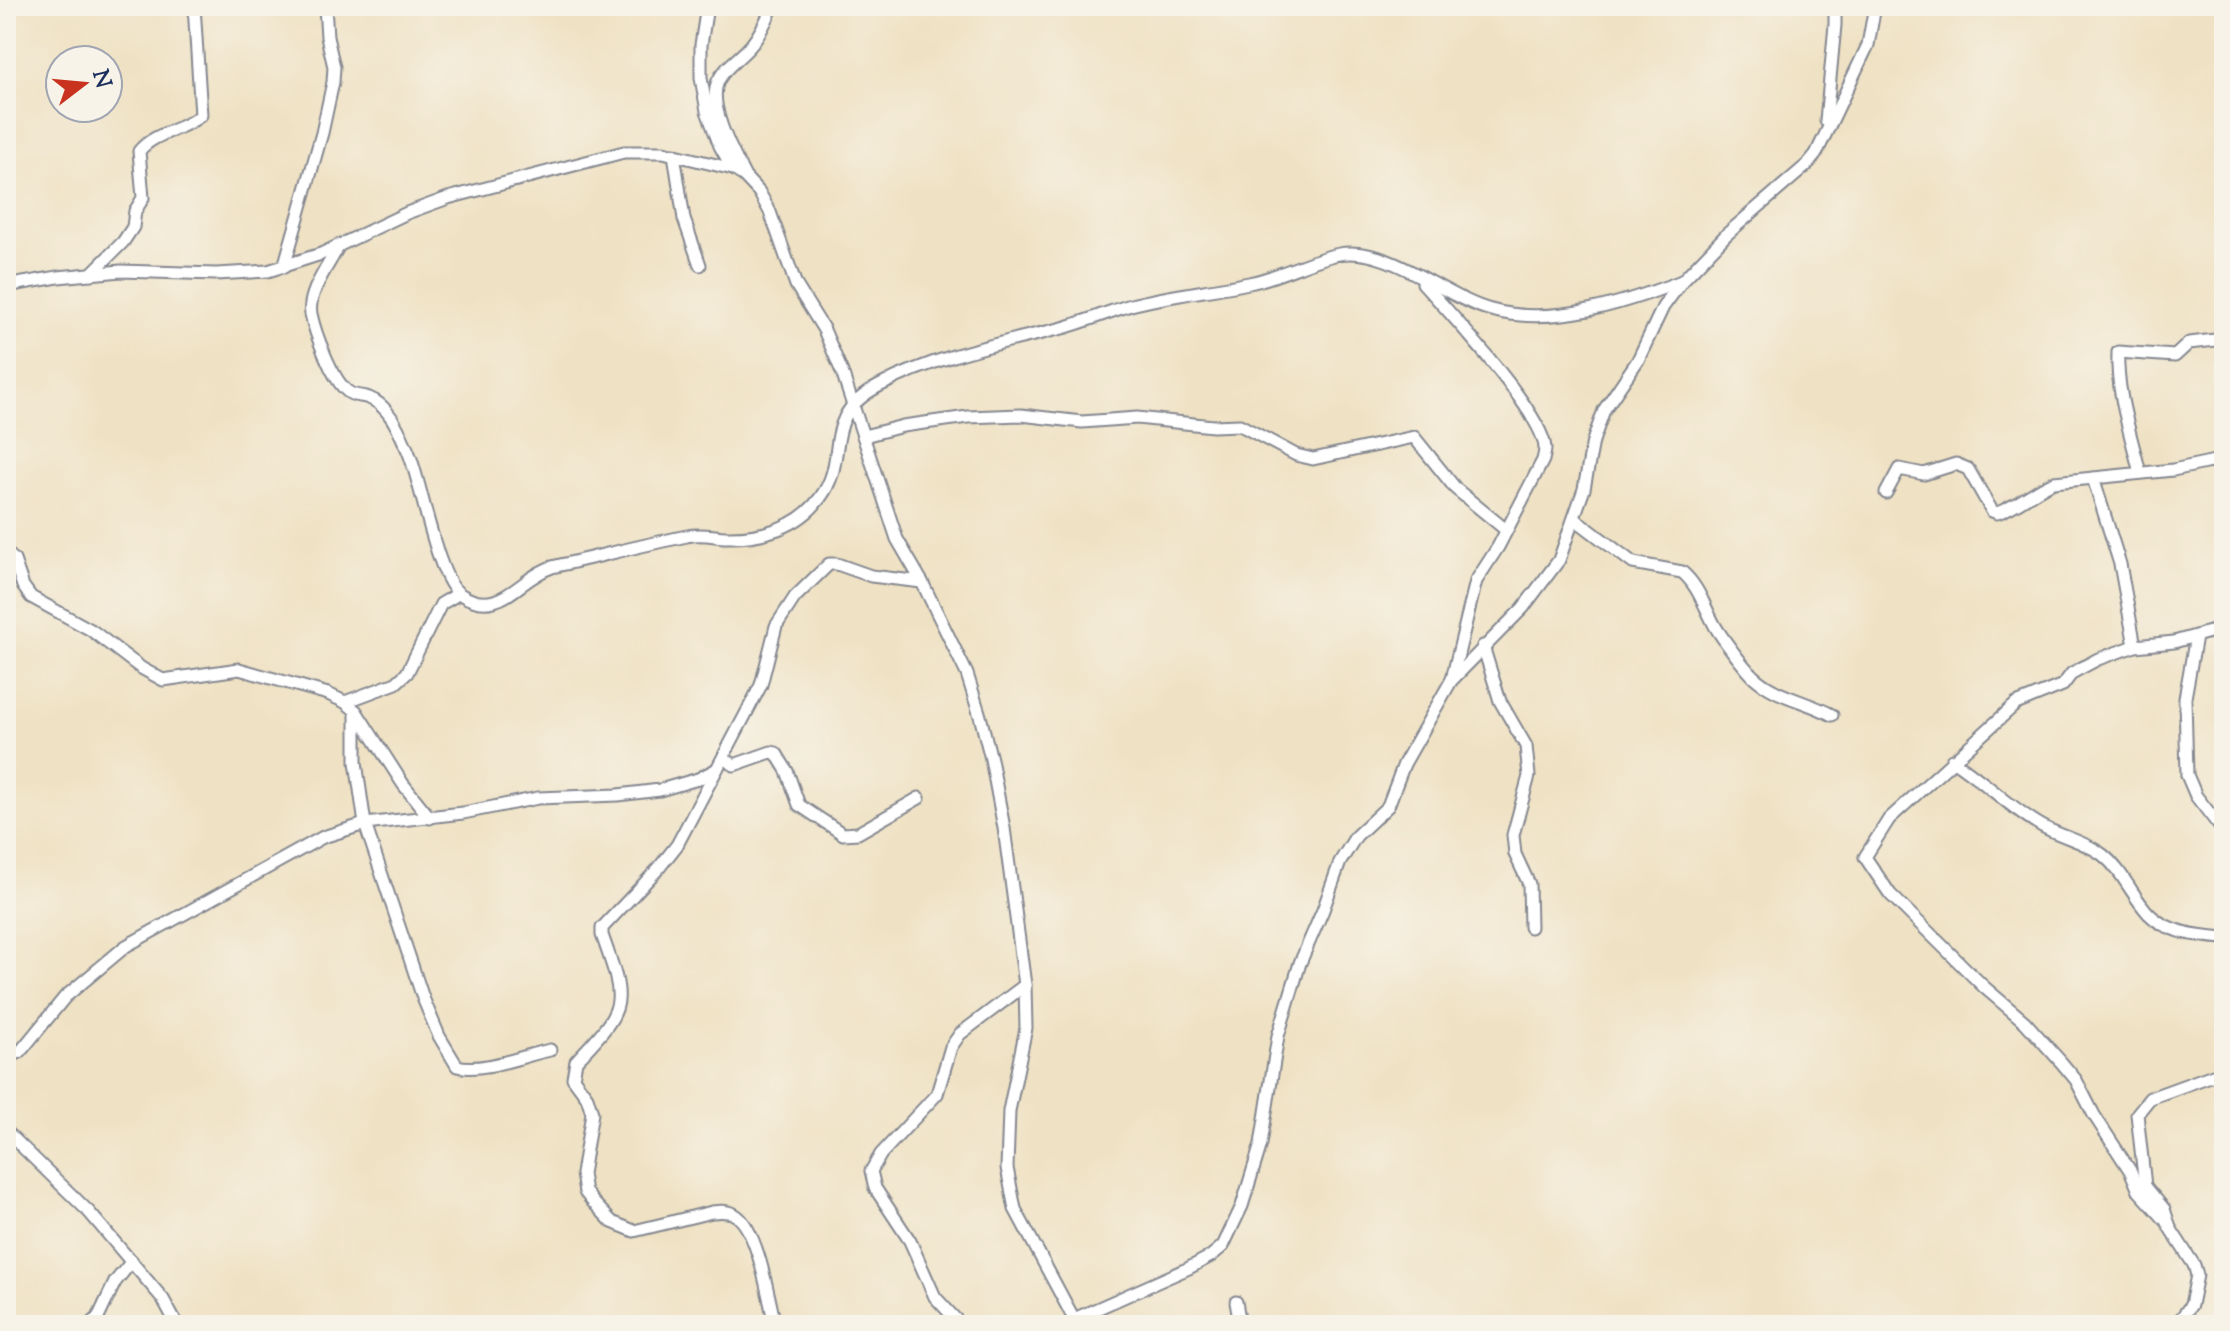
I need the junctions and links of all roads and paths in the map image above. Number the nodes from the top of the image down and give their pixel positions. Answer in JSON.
{"nodes":[{"id":1,"x":194,"y":6,"type":"edge"},
{"id":2,"x":325,"y":6,"type":"edge"},
{"id":3,"x":707,"y":6,"type":"edge"},
{"id":4,"x":773,"y":6,"type":"edge"},
{"id":5,"x":1835,"y":6,"type":"edge"},
{"id":6,"x":1875,"y":6,"type":"edge"},
{"id":7,"x":1825,"y":132,"type":"junction"},
{"id":8,"x":674,"y":154,"type":"junction"},
{"id":9,"x":733,"y":169,"type":"junction"},
{"id":10,"x":744,"y":176,"type":"junction"},
{"id":11,"x":338,"y":247,"type":"junction"},
{"id":12,"x":700,"y":265,"type":"dead end"},
{"id":13,"x":284,"y":267,"type":"junction"},
{"id":14,"x":91,"y":274,"type":"junction"},
{"id":15,"x":1417,"y":277,"type":"junction"},
{"id":16,"x":1682,"y":281,"type":"junction"},
{"id":17,"x":6,"y":286,"type":"edge"},
{"id":18,"x":2224,"y":339,"type":"edge"},
{"id":19,"x":853,"y":404,"type":"junction"},
{"id":20,"x":864,"y":436,"type":"junction"},
{"id":21,"x":2224,"y":459,"type":"edge"},
{"id":22,"x":2140,"y":473,"type":"junction"},
{"id":23,"x":2093,"y":478,"type":"junction"},
{"id":24,"x":1886,"y":493,"type":"dead end"},
{"id":25,"x":1575,"y":519,"type":"junction"},
{"id":26,"x":1506,"y":530,"type":"junction"},
{"id":27,"x":6,"y":552,"type":"edge"},
{"id":28,"x":922,"y":582,"type":"junction"},
{"id":29,"x":458,"y":594,"type":"junction"},
{"id":30,"x":2224,"y":628,"type":"edge"},
{"id":31,"x":2196,"y":636,"type":"junction"},
{"id":32,"x":1483,"y":646,"type":"junction"},
{"id":33,"x":2135,"y":646,"type":"junction"},
{"id":34,"x":1451,"y":681,"type":"junction"},
{"id":35,"x":345,"y":702,"type":"junction"},
{"id":36,"x":356,"y":711,"type":"junction"},
{"id":37,"x":1832,"y":715,"type":"dead end"},
{"id":38,"x":724,"y":758,"type":"junction"},
{"id":39,"x":1952,"y":760,"type":"junction"},
{"id":40,"x":717,"y":769,"type":"junction"},
{"id":41,"x":919,"y":798,"type":"dead end"},
{"id":42,"x":430,"y":818,"type":"junction"},
{"id":43,"x":365,"y":824,"type":"junction"},
{"id":44,"x":2224,"y":832,"type":"edge"},
{"id":45,"x":1530,"y":927,"type":"dead end"},
{"id":46,"x":2224,"y":938,"type":"edge"},
{"id":47,"x":1025,"y":985,"type":"junction"},
{"id":48,"x":550,"y":1050,"type":"dead end"},
{"id":49,"x":6,"y":1058,"type":"edge"},
{"id":50,"x":2224,"y":1071,"type":"edge"},
{"id":51,"x":6,"y":1131,"type":"edge"},
{"id":52,"x":2169,"y":1224,"type":"junction"},
{"id":53,"x":132,"y":1261,"type":"junction"},
{"id":54,"x":1236,"y":1302,"type":"dead end"},
{"id":55,"x":1073,"y":1320,"type":"edge"},
{"id":56,"x":90,"y":1325,"type":"edge"},
{"id":57,"x":177,"y":1325,"type":"edge"},
{"id":58,"x":775,"y":1325,"type":"edge"},
{"id":59,"x":961,"y":1325,"type":"edge"},
{"id":60,"x":1240,"y":1325,"type":"edge"},
{"id":61,"x":2176,"y":1325,"type":"edge"}],
"edges":[{"from":1,"to":14,"type":"street"},
{"from":2,"to":13,"type":"street"},
{"from":3,"to":9,"type":"street"},
{"from":4,"to":10,"type":"street"},
{"from":5,"to":7,"type":"street"},
{"from":6,"to":7,"type":"street"},
{"from":7,"to":16,"type":"street"},
{"from":8,"to":9,"type":"street"},
{"from":8,"to":11,"type":"street"},
{"from":8,"to":12,"type":"street"},
{"from":9,"to":10,"type":"street"},
{"from":10,"to":19,"type":"street"},
{"from":11,"to":13,"type":"street"},
{"from":11,"to":29,"type":"street"},
{"from":13,"to":14,"type":"street"},
{"from":14,"to":17,"type":"street"},
{"from":15,"to":16,"type":"street"},
{"from":15,"to":19,"type":"street"},
{"from":15,"to":26,"type":"street"},
{"from":16,"to":25,"type":"street"},
{"from":18,"to":22,"type":"street"},
{"from":19,"to":20,"type":"street"},
{"from":19,"to":29,"type":"street"},
{"from":20,"to":26,"type":"street"},
{"from":20,"to":28,"type":"street"},
{"from":21,"to":22,"type":"street"},
{"from":22,"to":23,"type":"street"},
{"from":23,"to":24,"type":"street"},
{"from":23,"to":33,"type":"street"},
{"from":25,"to":32,"type":"street"},
{"from":25,"to":37,"type":"street"},
{"from":26,"to":34,"type":"street"},
{"from":27,"to":35,"type":"street"},
{"from":28,"to":38,"type":"street"},
{"from":28,"to":47,"type":"street"},
{"from":29,"to":35,"type":"street"},
{"from":30,"to":31,"type":"street"},
{"from":31,"to":33,"type":"street"},
{"from":31,"to":44,"type":"street"},
{"from":32,"to":34,"type":"street"},
{"from":32,"to":45,"type":"street"},
{"from":33,"to":39,"type":"street"},
{"from":34,"to":55,"type":"street"},
{"from":35,"to":36,"type":"street"},
{"from":36,"to":42,"type":"street"},
{"from":36,"to":43,"type":"street"},
{"from":38,"to":40,"type":"street"},
{"from":38,"to":41,"type":"street"},
{"from":39,"to":46,"type":"street"},
{"from":39,"to":52,"type":"street"},
{"from":40,"to":42,"type":"street"},
{"from":40,"to":58,"type":"street"},
{"from":42,"to":43,"type":"street"},
{"from":43,"to":48,"type":"street"},
{"from":43,"to":49,"type":"street"},
{"from":47,"to":55,"type":"street"},
{"from":47,"to":59,"type":"street"},
{"from":50,"to":52,"type":"street"},
{"from":51,"to":53,"type":"street"},
{"from":52,"to":61,"type":"street"},
{"from":53,"to":56,"type":"street"},
{"from":53,"to":57,"type":"street"},
{"from":54,"to":60,"type":"street"}]}
